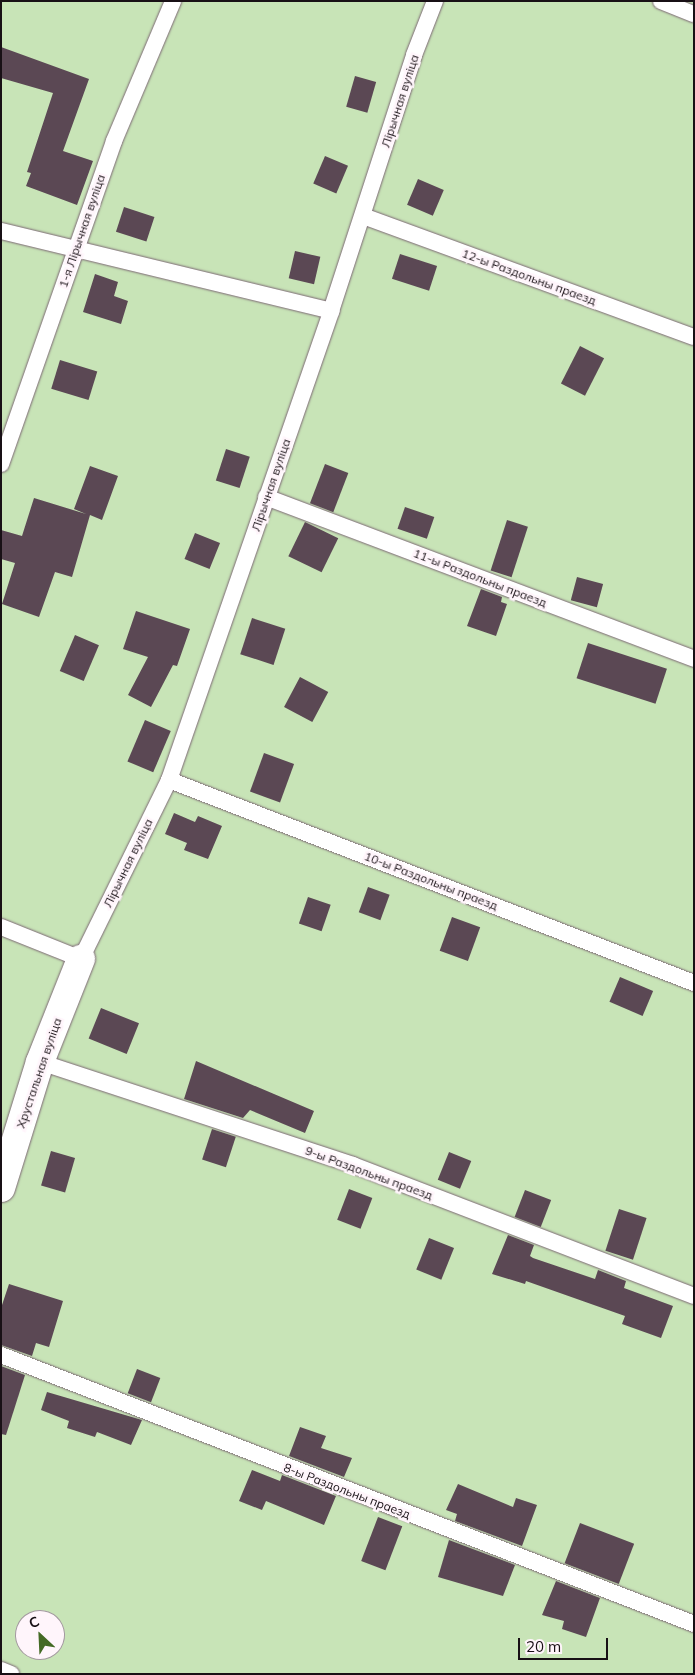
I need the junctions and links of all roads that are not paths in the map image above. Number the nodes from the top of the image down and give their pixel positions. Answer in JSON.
{"nodes":[{"id":1,"x":173,"y":1,"type":"edge"},
{"id":2,"x":435,"y":1,"type":"edge"},
{"id":3,"x":661,"y":1,"type":"edge"},
{"id":4,"x":694,"y":14,"type":"edge"},
{"id":5,"x":364,"y":216,"type":"junction"},
{"id":6,"x":1,"y":231,"type":"edge"},
{"id":7,"x":75,"y":250,"type":"junction"},
{"id":8,"x":331,"y":311,"type":"junction"},
{"id":9,"x":694,"y":337,"type":"edge"},
{"id":10,"x":1,"y":464,"type":"edge"},
{"id":11,"x":266,"y":497,"type":"junction"},
{"id":12,"x":694,"y":659,"type":"edge"},
{"id":13,"x":169,"y":780,"type":"junction"},
{"id":14,"x":1,"y":927,"type":"edge"},
{"id":15,"x":81,"y":959,"type":"junction"},
{"id":16,"x":694,"y":983,"type":"edge"},
{"id":17,"x":40,"y":1062,"type":"junction"},
{"id":18,"x":1,"y":1188,"type":"edge"},
{"id":19,"x":694,"y":1296,"type":"edge"},
{"id":20,"x":1,"y":1355,"type":"edge"},
{"id":21,"x":694,"y":1624,"type":"edge"},
{"id":22,"x":1,"y":1670,"type":"edge"},
{"id":23,"x":11,"y":1674,"type":"edge"}],
"edges":[{"from":1,"to":7,"type":"lane","name":"1-я Лірычная вуліца"},
{"from":2,"to":5,"type":"lane","name":"Лірычная вуліца"},
{"from":3,"to":4,"type":"lane"},
{"from":5,"to":8,"type":"lane","name":"Лірычная вуліца"},
{"from":5,"to":9,"type":"lane","name":"12-ы Раздольны праезд"},
{"from":6,"to":7,"type":"lane"},
{"from":7,"to":8,"type":"lane"},
{"from":7,"to":10,"type":"lane","name":"1-я Лірычная вуліца"},
{"from":8,"to":11,"type":"lane","name":"Лірычная вуліца"},
{"from":11,"to":12,"type":"lane","name":"11-ы Раздольны праезд"},
{"from":11,"to":13,"type":"lane","name":"Лірычная вуліца"},
{"from":13,"to":15,"type":"lane","name":"Лірычная вуліца"},
{"from":13,"to":16,"type":"lane","name":"10-ы Раздольны праезд"},
{"from":14,"to":15,"type":"lane"},
{"from":15,"to":17,"type":"street","name":"Хрустальная вуліца"},
{"from":17,"to":18,"type":"street","name":"Хрустальная вуліца"},
{"from":17,"to":19,"type":"lane","name":"9-ы Раздольны праезд"},
{"from":20,"to":21,"type":"lane","name":"8-ы Раздольны праезд"},
{"from":22,"to":23,"type":"lane"}]}
